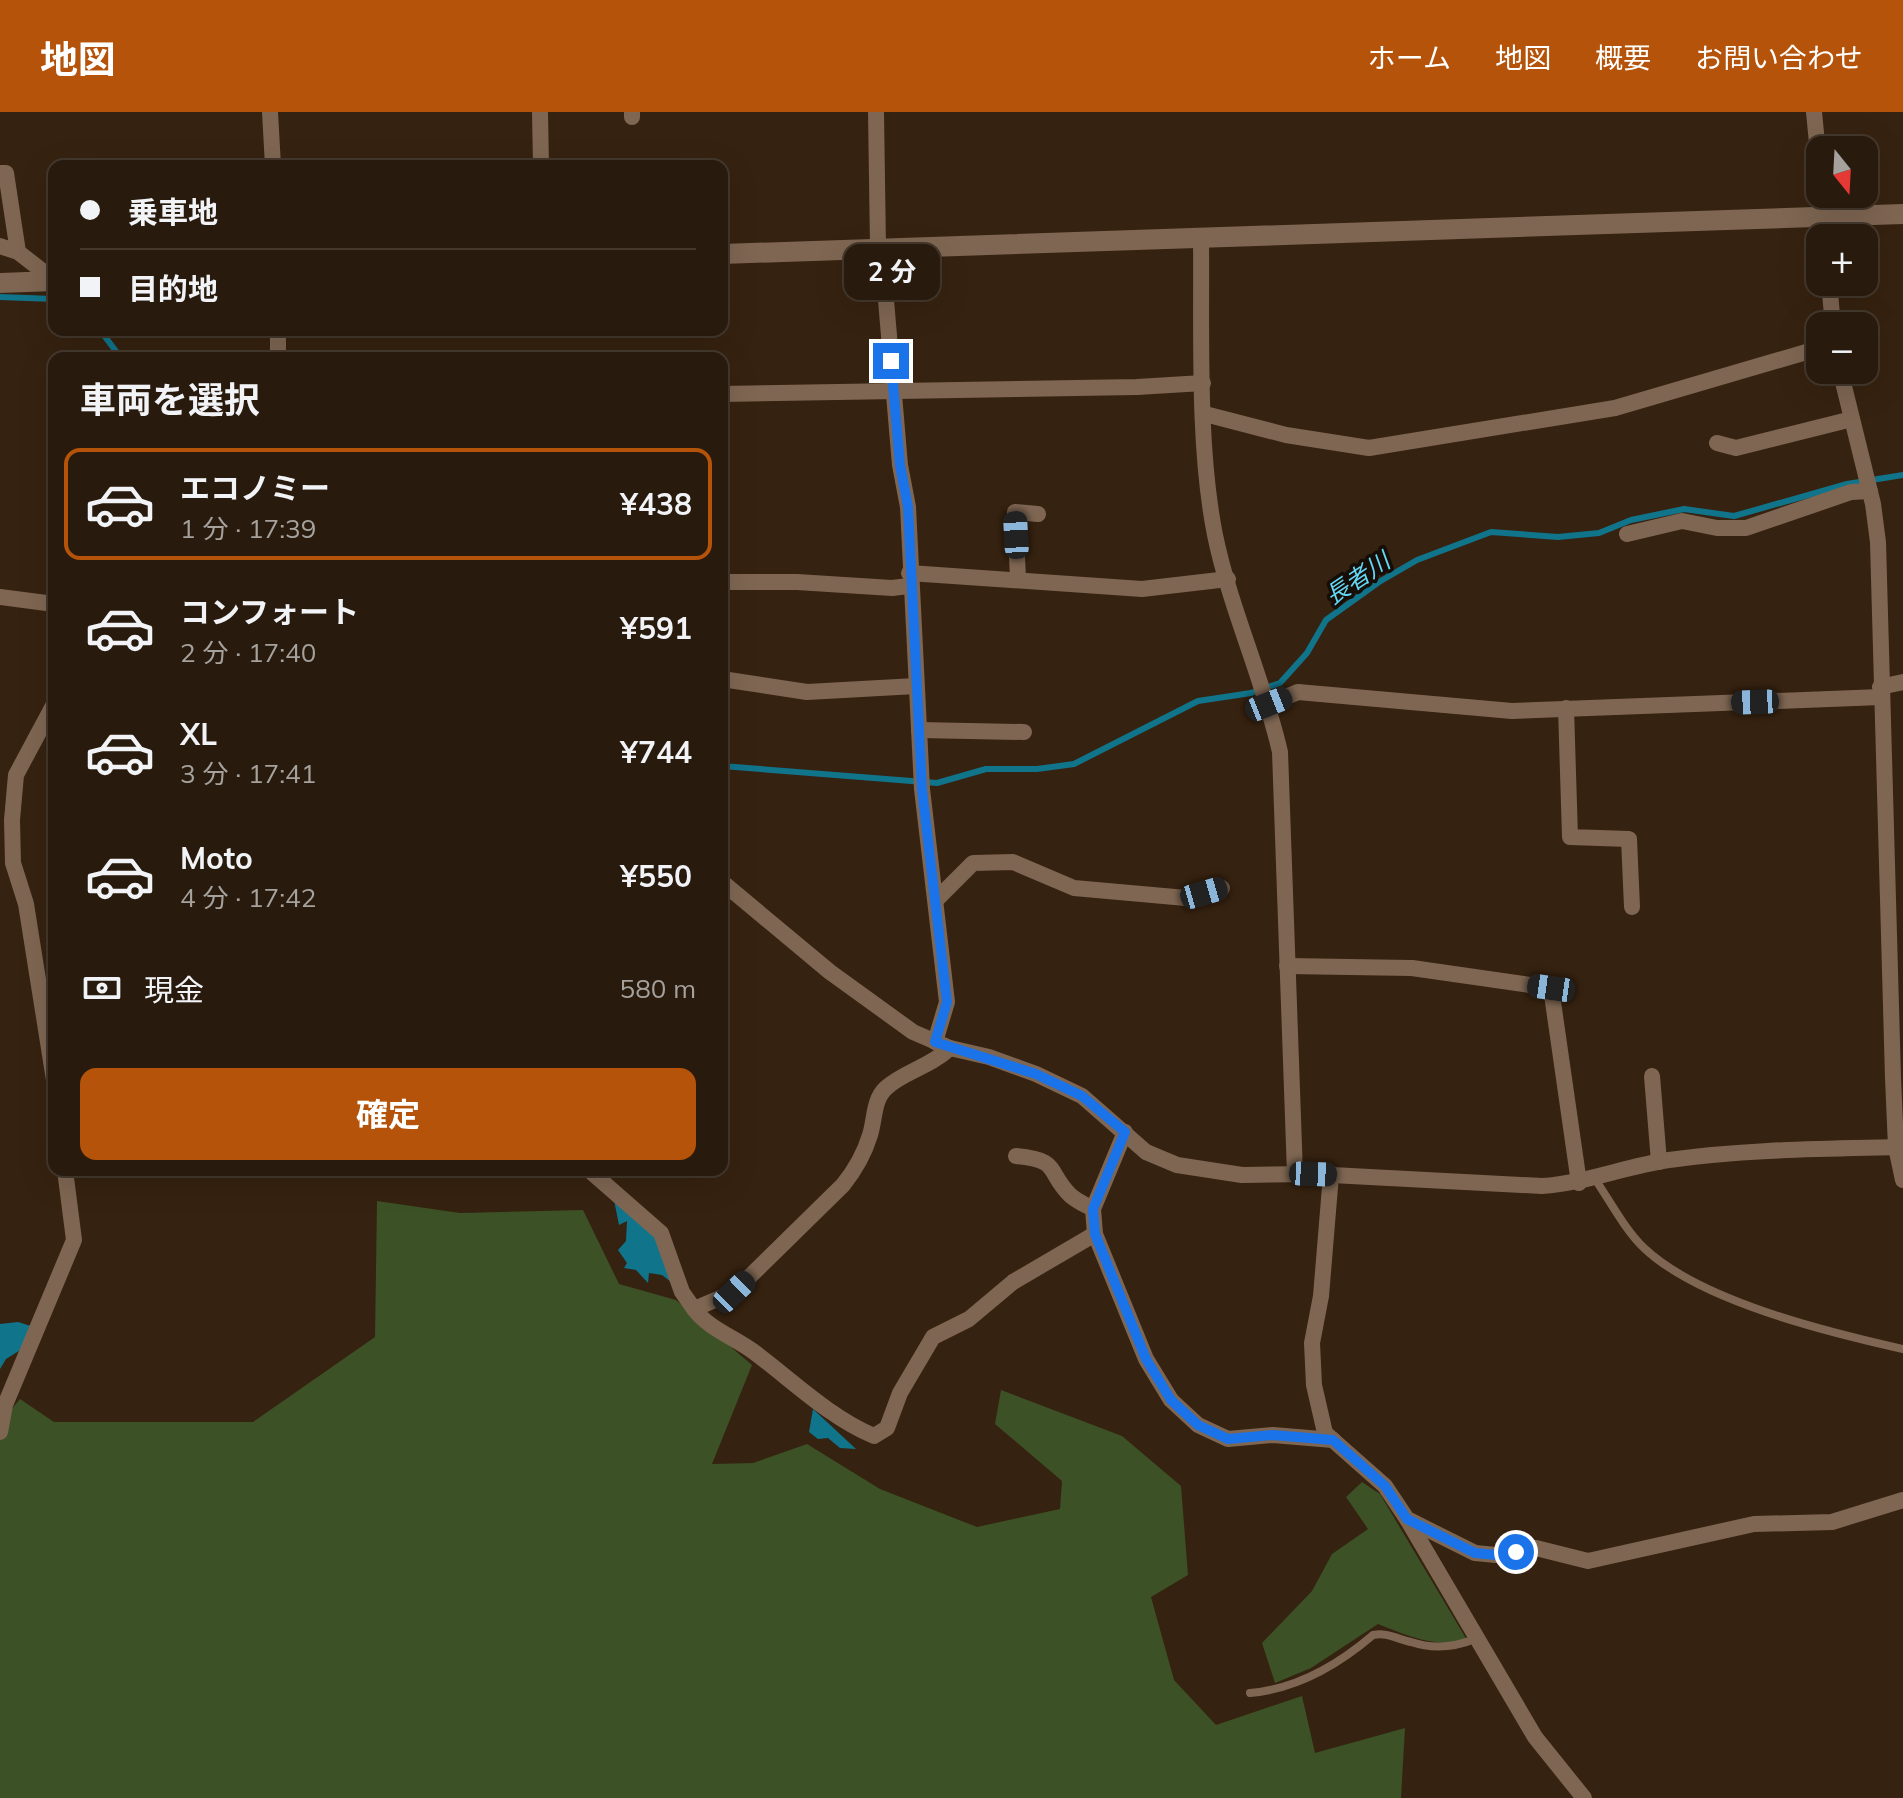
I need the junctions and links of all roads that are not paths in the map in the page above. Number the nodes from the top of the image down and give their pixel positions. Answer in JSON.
{"nodes":[{"id":1,"x":270,"y":112,"type":"edge"},
{"id":2,"x":540,"y":112,"type":"edge"},
{"id":3,"x":876,"y":112,"type":"edge"},
{"id":4,"x":1814,"y":112,"type":"edge"},
{"id":5,"x":1816,"y":136,"type":"edge"},
{"id":6,"x":273,"y":160,"type":"edge"},
{"id":7,"x":541,"y":160,"type":"edge"},
{"id":8,"x":0,"y":173,"type":"edge"},
{"id":9,"x":1823,"y":208,"type":"edge"},
{"id":10,"x":1903,"y":214,"type":"edge"},
{"id":11,"x":1824,"y":217,"type":"junction"},
{"id":12,"x":1825,"y":224,"type":"edge"},
{"id":13,"x":1201,"y":237,"type":"junction"},
{"id":14,"x":0,"y":246,"type":"edge"},
{"id":15,"x":878,"y":247,"type":"junction"},
{"id":16,"x":18,"y":252,"type":"junction"},
{"id":17,"x":728,"y":254,"type":"edge"},
{"id":18,"x":48,"y":276,"type":"edge"},
{"id":19,"x":48,"y":281,"type":"edge"},
{"id":20,"x":0,"y":283,"type":"edge"},
{"id":21,"x":1806,"y":352,"type":"edge"},
{"id":22,"x":1203,"y":383,"type":"junction"},
{"id":23,"x":1843,"y":384,"type":"edge"},
{"id":24,"x":894,"y":393,"type":"junction"},
{"id":25,"x":728,"y":394,"type":"edge"},
{"id":26,"x":1205,"y":414,"type":"junction"},
{"id":27,"x":1852,"y":419,"type":"junction"},
{"id":28,"x":1717,"y":443,"type":"dead end"},
{"id":29,"x":1869,"y":488,"type":"junction"},
{"id":30,"x":1038,"y":514,"type":"dead end"},
{"id":31,"x":1627,"y":534,"type":"dead end"},
{"id":32,"x":1018,"y":579,"type":"junction"},
{"id":33,"x":1228,"y":579,"type":"junction"},
{"id":34,"x":909,"y":580,"type":"junction"},
{"id":35,"x":728,"y":582,"type":"edge"},
{"id":36,"x":0,"y":597,"type":"edge"},
{"id":37,"x":48,"y":603,"type":"edge"},
{"id":38,"x":728,"y":680,"type":"edge"},
{"id":39,"x":1903,"y":682,"type":"edge"},
{"id":40,"x":916,"y":686,"type":"junction"},
{"id":41,"x":1881,"y":692,"type":"junction"},
{"id":42,"x":1268,"y":701,"type":"junction"},
{"id":43,"x":1566,"y":708,"type":"junction"},
{"id":44,"x":48,"y":715,"type":"edge"},
{"id":45,"x":919,"y":730,"type":"junction"},
{"id":46,"x":1024,"y":732,"type":"dead end"},
{"id":47,"x":1895,"y":828,"type":"edge"},
{"id":48,"x":13,"y":863,"type":"junction"},
{"id":49,"x":0,"y":877,"type":"edge"},
{"id":50,"x":728,"y":887,"type":"edge"},
{"id":51,"x":1222,"y":888,"type":"dead end"},
{"id":52,"x":936,"y":900,"type":"junction"},
{"id":53,"x":1632,"y":907,"type":"dead end"},
{"id":54,"x":1287,"y":966,"type":"junction"},
{"id":55,"x":48,"y":1042,"type":"edge"},
{"id":56,"x":943,"y":1045,"type":"junction"},
{"id":57,"x":1652,"y":1076,"type":"dead end"},
{"id":58,"x":1125,"y":1132,"type":"junction"},
{"id":59,"x":1900,"y":1147,"type":"edge"},
{"id":60,"x":1016,"y":1156,"type":"dead end"},
{"id":61,"x":1659,"y":1162,"type":"junction"},
{"id":62,"x":1295,"y":1174,"type":"junction"},
{"id":63,"x":1331,"y":1175,"type":"junction"},
{"id":64,"x":66,"y":1176,"type":"edge"},
{"id":65,"x":596,"y":1176,"type":"edge"},
{"id":66,"x":1903,"y":1180,"type":"edge"},
{"id":67,"x":1587,"y":1181,"type":"junction"},
{"id":68,"x":1093,"y":1209,"type":"junction"},
{"id":69,"x":1095,"y":1234,"type":"junction"},
{"id":70,"x":694,"y":1309,"type":"junction"},
{"id":71,"x":1903,"y":1349,"type":"edge"},
{"id":72,"x":0,"y":1432,"type":"edge"},
{"id":73,"x":1333,"y":1440,"type":"junction"},
{"id":74,"x":1903,"y":1500,"type":"edge"},
{"id":75,"x":1407,"y":1519,"type":"junction"},
{"id":76,"x":1475,"y":1639,"type":"junction"},
{"id":77,"x":1250,"y":1693,"type":"dead end"},
{"id":78,"x":1584,"y":1798,"type":"edge"}],
"edges":[{"from":1,"to":6,"type":"street"},
{"from":2,"to":7,"type":"street"},
{"from":3,"to":15,"type":"street"},
{"from":4,"to":5,"type":"street"},
{"from":8,"to":16,"type":"street"},
{"from":9,"to":11,"type":"street"},
{"from":10,"to":11,"type":"street"},
{"from":11,"to":12,"type":"street"},
{"from":11,"to":13,"type":"street"},
{"from":13,"to":15,"type":"street"},
{"from":13,"to":22,"type":"street"},
{"from":14,"to":16,"type":"street"},
{"from":15,"to":17,"type":"street"},
{"from":15,"to":24,"type":"street"},
{"from":16,"to":18,"type":"street"},
{"from":19,"to":20,"type":"street"},
{"from":21,"to":26,"type":"street"},
{"from":22,"to":24,"type":"street"},
{"from":22,"to":26,"type":"street"},
{"from":23,"to":27,"type":"street"},
{"from":24,"to":25,"type":"street"},
{"from":24,"to":34,"type":"street"},
{"from":26,"to":33,"type":"street"},
{"from":27,"to":28,"type":"street"},
{"from":27,"to":29,"type":"street"},
{"from":29,"to":31,"type":"street"},
{"from":29,"to":41,"type":"street"},
{"from":30,"to":32,"type":"street"},
{"from":32,"to":33,"type":"street"},
{"from":32,"to":34,"type":"street"},
{"from":33,"to":42,"type":"street"},
{"from":34,"to":35,"type":"street"},
{"from":34,"to":40,"type":"street"},
{"from":36,"to":37,"type":"street"},
{"from":38,"to":40,"type":"street"},
{"from":39,"to":41,"type":"street"},
{"from":40,"to":45,"type":"street"},
{"from":41,"to":43,"type":"street"},
{"from":41,"to":47,"type":"street"},
{"from":42,"to":43,"type":"street"},
{"from":42,"to":54,"type":"street"},
{"from":43,"to":53,"type":"street"},
{"from":44,"to":48,"type":"street"},
{"from":45,"to":46,"type":"street"},
{"from":45,"to":52,"type":"street"},
{"from":47,"to":59,"type":"street"},
{"from":48,"to":49,"type":"street"},
{"from":48,"to":55,"type":"street"},
{"from":50,"to":56,"type":"street"},
{"from":51,"to":52,"type":"street"},
{"from":52,"to":56,"type":"street"},
{"from":54,"to":62,"type":"street"},
{"from":54,"to":67,"type":"street"},
{"from":56,"to":58,"type":"street"},
{"from":56,"to":70,"type":"street"},
{"from":57,"to":61,"type":"street"},
{"from":58,"to":62,"type":"street"},
{"from":58,"to":68,"type":"street"},
{"from":59,"to":61,"type":"street"},
{"from":59,"to":66,"type":"street"},
{"from":60,"to":68,"type":"street"},
{"from":61,"to":67,"type":"street"},
{"from":62,"to":63,"type":"street"},
{"from":63,"to":67,"type":"street"},
{"from":63,"to":73,"type":"street"},
{"from":64,"to":72,"type":"street"},
{"from":65,"to":70,"type":"street"},
{"from":67,"to":71,"type":"lane"},
{"from":68,"to":69,"type":"street"},
{"from":69,"to":70,"type":"street"},
{"from":69,"to":73,"type":"street"},
{"from":73,"to":75,"type":"street"},
{"from":74,"to":75,"type":"street"},
{"from":75,"to":76,"type":"street"},
{"from":76,"to":77,"type":"lane"},
{"from":76,"to":78,"type":"street"}]}
